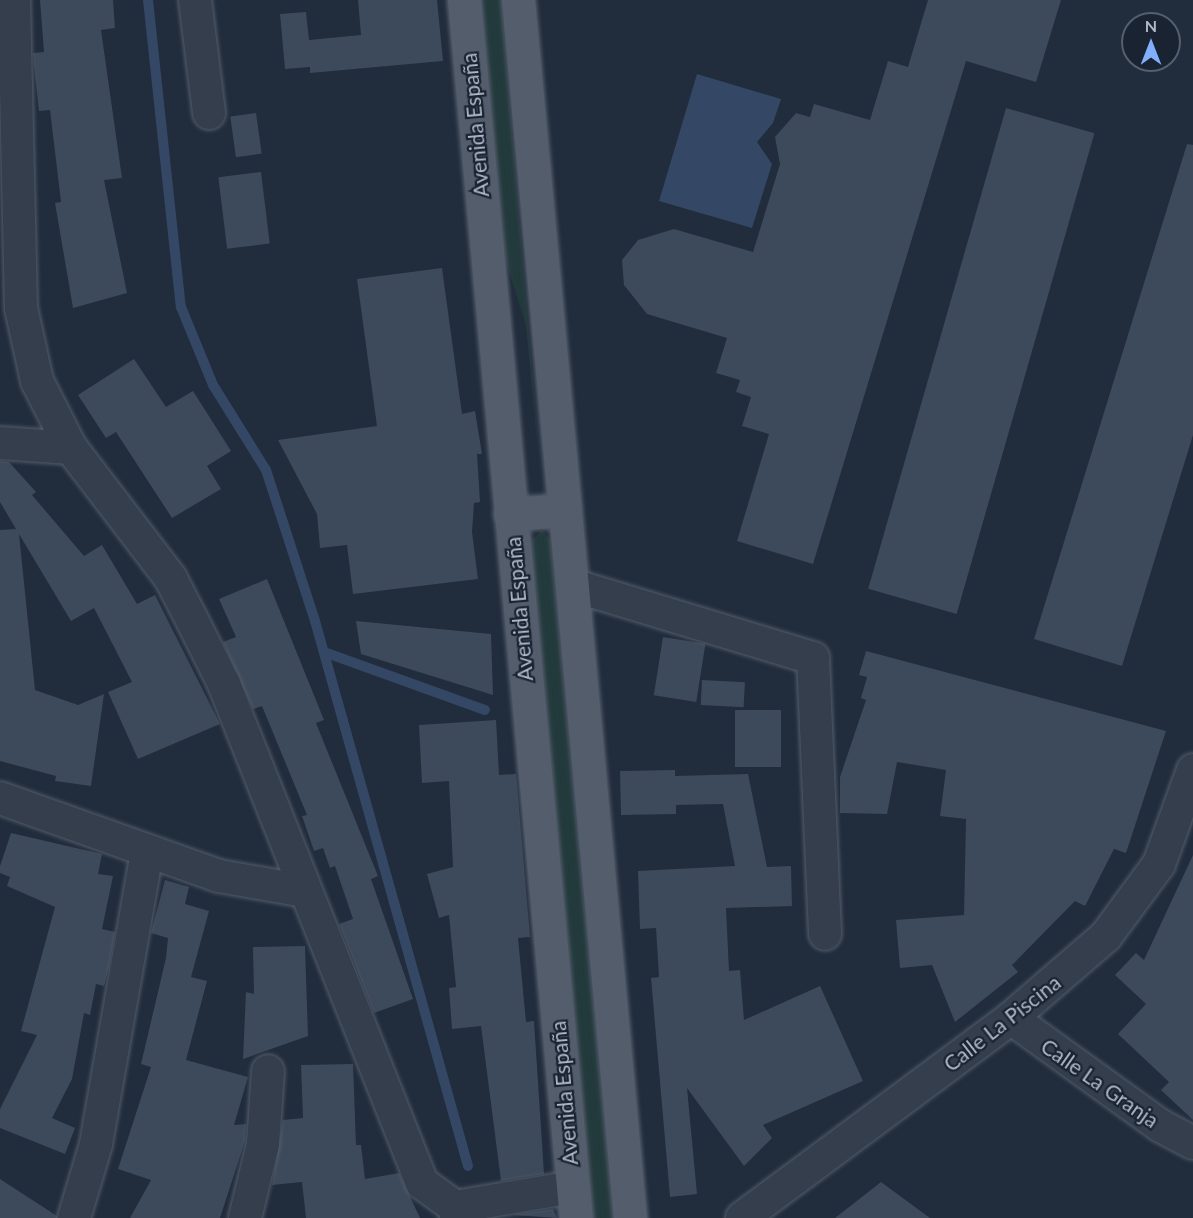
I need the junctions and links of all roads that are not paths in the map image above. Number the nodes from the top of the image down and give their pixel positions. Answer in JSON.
{"nodes":[{"id":1,"x":14,"y":0,"type":"edge"},
{"id":2,"x":195,"y":0,"type":"edge"},
{"id":3,"x":200,"y":0,"type":"edge"},
{"id":4,"x":464,"y":0,"type":"edge"},
{"id":5,"x":518,"y":0,"type":"edge"},
{"id":6,"x":208,"y":113,"type":"dead end"},
{"id":7,"x":0,"y":443,"type":"edge"},
{"id":8,"x":71,"y":448,"type":"junction"},
{"id":9,"x":565,"y":510,"type":"junction"},
{"id":10,"x":510,"y":514,"type":"junction"},
{"id":11,"x":572,"y":585,"type":"junction"},
{"id":12,"x":1193,"y":770,"type":"edge"},
{"id":13,"x":0,"y":798,"type":"edge"},
{"id":14,"x":147,"y":851,"type":"junction"},
{"id":15,"x":305,"y":891,"type":"junction"},
{"id":16,"x":825,"y":934,"type":"dead end"},
{"id":17,"x":1011,"y":1018,"type":"junction"},
{"id":18,"x":268,"y":1071,"type":"dead end"},
{"id":19,"x":1193,"y":1143,"type":"edge"},
{"id":20,"x":575,"y":1203,"type":"edge"},
{"id":21,"x":455,"y":1212,"type":"edge"},
{"id":22,"x":74,"y":1218,"type":"edge"},
{"id":23,"x":244,"y":1218,"type":"edge"},
{"id":24,"x":630,"y":1218,"type":"edge"},
{"id":25,"x":742,"y":1218,"type":"edge"}],
"edges":[{"from":1,"to":8,"type":"street"},
{"from":2,"to":3,"type":"street"},
{"from":2,"to":6,"type":"street"},
{"from":4,"to":10,"type":"main road","name":"Avenida España"},
{"from":5,"to":9,"type":"main road"},
{"from":7,"to":8,"type":"street"},
{"from":8,"to":15,"type":"street"},
{"from":9,"to":10,"type":"main road"},
{"from":9,"to":11,"type":"main road"},
{"from":10,"to":20,"type":"main road","name":"Avenida España"},
{"from":11,"to":16,"type":"street"},
{"from":11,"to":24,"type":"main road"},
{"from":12,"to":17,"type":"street","name":"Calle La Piscina"},
{"from":13,"to":14,"type":"street"},
{"from":14,"to":15,"type":"street"},
{"from":14,"to":22,"type":"street"},
{"from":15,"to":21,"type":"street"},
{"from":17,"to":19,"type":"street","name":"Calle La Granja"},
{"from":17,"to":25,"type":"street","name":"Calle La Piscina"},
{"from":18,"to":23,"type":"street"},
{"from":20,"to":21,"type":"street"}]}
